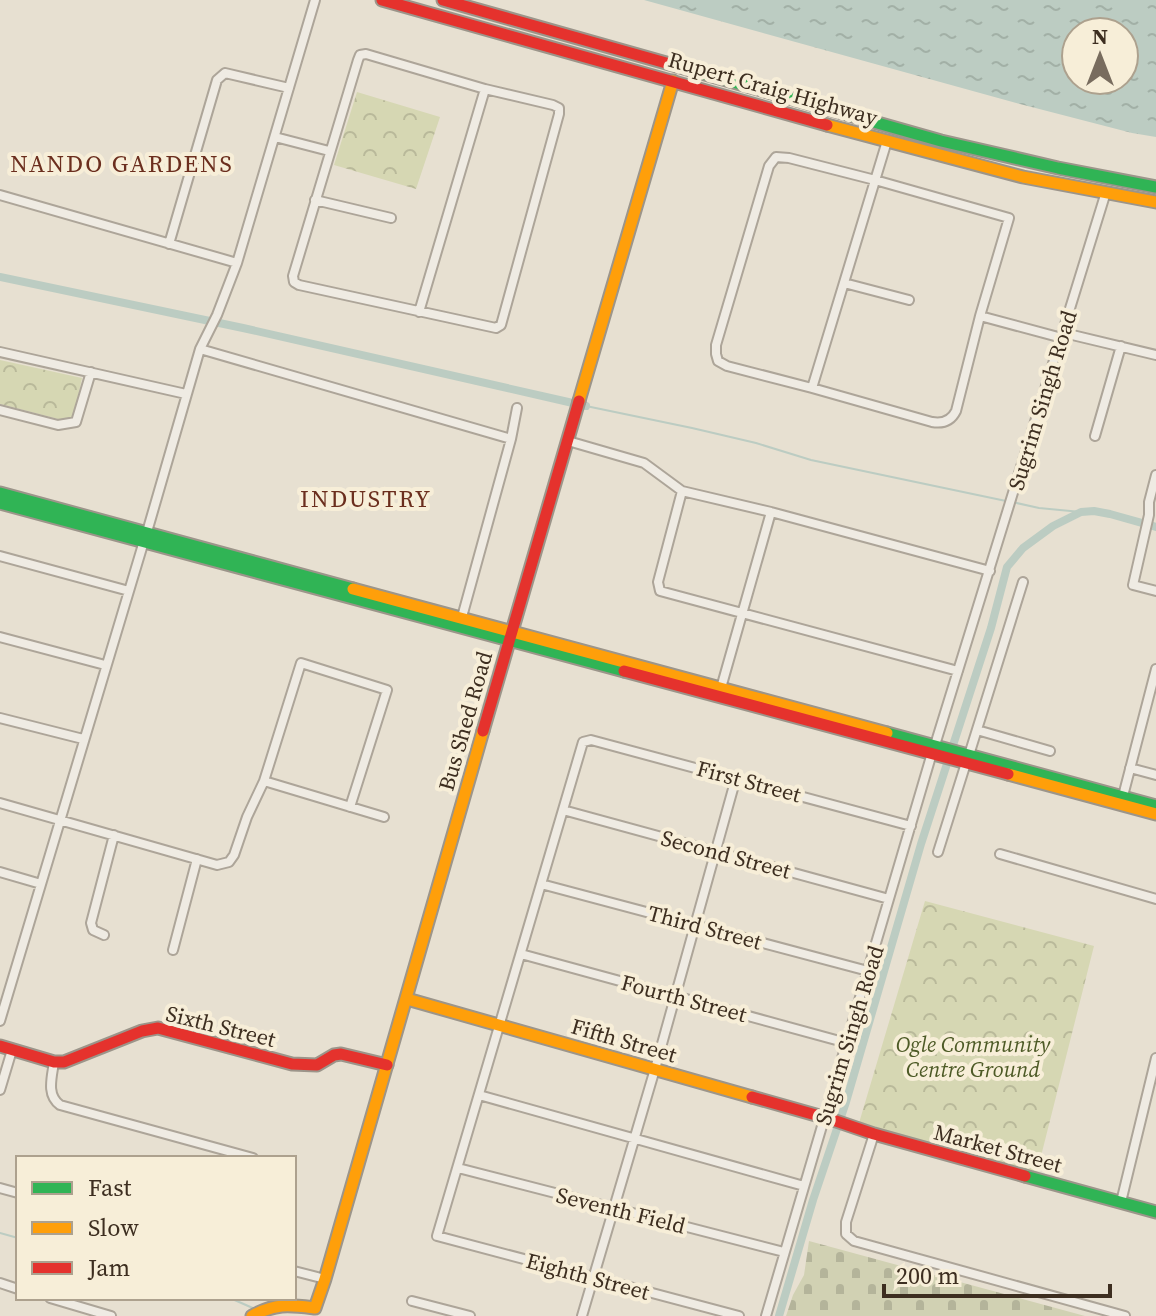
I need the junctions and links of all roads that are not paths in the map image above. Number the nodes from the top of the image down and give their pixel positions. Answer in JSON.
{"nodes":[{"id":1,"x":315,"y":0,"type":"edge"},
{"id":2,"x":382,"y":0,"type":"edge"},
{"id":3,"x":443,"y":0,"type":"edge"},
{"id":4,"x":673,"y":81,"type":"junction"},
{"id":5,"x":289,"y":88,"type":"junction"},
{"id":6,"x":485,"y":89,"type":"junction"},
{"id":7,"x":275,"y":137,"type":"junction"},
{"id":8,"x":887,"y":141,"type":"junction"},
{"id":9,"x":329,"y":151,"type":"junction"},
{"id":10,"x":875,"y":180,"type":"junction"},
{"id":11,"x":1156,"y":187,"type":"edge"},
{"id":12,"x":1106,"y":192,"type":"junction"},
{"id":13,"x":0,"y":195,"type":"edge"},
{"id":14,"x":315,"y":200,"type":"junction"},
{"id":15,"x":1156,"y":202,"type":"edge"},
{"id":16,"x":391,"y":218,"type":"dead end"},
{"id":17,"x":169,"y":244,"type":"junction"},
{"id":18,"x":237,"y":263,"type":"junction"},
{"id":19,"x":844,"y":283,"type":"junction"},
{"id":20,"x":909,"y":300,"type":"dead end"},
{"id":21,"x":419,"y":312,"type":"junction"},
{"id":22,"x":980,"y":316,"type":"junction"},
{"id":23,"x":1063,"y":335,"type":"junction"},
{"id":24,"x":1121,"y":346,"type":"junction"},
{"id":25,"x":200,"y":349,"type":"junction"},
{"id":26,"x":0,"y":352,"type":"edge"},
{"id":27,"x":1156,"y":355,"type":"edge"},
{"id":28,"x":91,"y":372,"type":"junction"},
{"id":29,"x":812,"y":388,"type":"junction"},
{"id":30,"x":186,"y":394,"type":"junction"},
{"id":31,"x":517,"y":408,"type":"dead end"},
{"id":32,"x":0,"y":410,"type":"edge"},
{"id":33,"x":1095,"y":436,"type":"dead end"},
{"id":34,"x":511,"y":439,"type":"junction"},
{"id":35,"x":568,"y":441,"type":"junction"},
{"id":36,"x":1156,"y":475,"type":"edge"},
{"id":37,"x":682,"y":491,"type":"junction"},
{"id":38,"x":0,"y":493,"type":"edge"},
{"id":39,"x":0,"y":503,"type":"edge"},
{"id":40,"x":771,"y":512,"type":"junction"},
{"id":41,"x":145,"y":536,"type":"junction"},
{"id":42,"x":0,"y":556,"type":"edge"},
{"id":43,"x":990,"y":571,"type":"junction"},
{"id":44,"x":1023,"y":582,"type":"dead end"},
{"id":45,"x":129,"y":591,"type":"junction"},
{"id":46,"x":1156,"y":591,"type":"edge"},
{"id":47,"x":741,"y":613,"type":"junction"},
{"id":48,"x":462,"y":617,"type":"junction"},
{"id":49,"x":510,"y":635,"type":"junction"},
{"id":50,"x":0,"y":637,"type":"edge"},
{"id":51,"x":105,"y":665,"type":"junction"},
{"id":52,"x":1156,"y":669,"type":"edge"},
{"id":53,"x":958,"y":671,"type":"junction"},
{"id":54,"x":721,"y":688,"type":"junction"},
{"id":55,"x":0,"y":718,"type":"edge"},
{"id":56,"x":977,"y":730,"type":"junction"},
{"id":57,"x":83,"y":739,"type":"junction"},
{"id":58,"x":935,"y":750,"type":"junction"},
{"id":59,"x":1050,"y":751,"type":"dead end"},
{"id":60,"x":966,"y":758,"type":"junction"},
{"id":61,"x":1130,"y":768,"type":"junction"},
{"id":62,"x":1156,"y":775,"type":"edge"},
{"id":63,"x":736,"y":778,"type":"junction"},
{"id":64,"x":264,"y":781,"type":"junction"},
{"id":65,"x":1123,"y":796,"type":"junction"},
{"id":66,"x":0,"y":803,"type":"edge"},
{"id":67,"x":1156,"y":806,"type":"edge"},
{"id":68,"x":350,"y":807,"type":"junction"},
{"id":69,"x":563,"y":810,"type":"junction"},
{"id":70,"x":1156,"y":814,"type":"edge"},
{"id":71,"x":384,"y":817,"type":"dead end"},
{"id":72,"x":59,"y":820,"type":"junction"},
{"id":73,"x":911,"y":826,"type":"junction"},
{"id":74,"x":114,"y":835,"type":"junction"},
{"id":75,"x":716,"y":852,"type":"junction"},
{"id":76,"x":938,"y":852,"type":"dead end"},
{"id":77,"x":1000,"y":854,"type":"dead end"},
{"id":78,"x":197,"y":859,"type":"junction"},
{"id":79,"x":0,"y":872,"type":"edge"},
{"id":80,"x":41,"y":884,"type":"junction"},
{"id":81,"x":541,"y":884,"type":"junction"},
{"id":82,"x":889,"y":899,"type":"junction"},
{"id":83,"x":1156,"y":899,"type":"edge"},
{"id":84,"x":695,"y":925,"type":"junction"},
{"id":85,"x":104,"y":935,"type":"dead end"},
{"id":86,"x":173,"y":950,"type":"dead end"},
{"id":87,"x":521,"y":954,"type":"junction"},
{"id":88,"x":868,"y":971,"type":"junction"},
{"id":89,"x":676,"y":996,"type":"junction"},
{"id":90,"x":407,"y":999,"type":"junction"},
{"id":91,"x":0,"y":1021,"type":"edge"},
{"id":92,"x":499,"y":1025,"type":"junction"},
{"id":93,"x":847,"y":1043,"type":"junction"},
{"id":94,"x":6,"y":1048,"type":"edge"},
{"id":95,"x":1156,"y":1058,"type":"edge"},
{"id":96,"x":54,"y":1062,"type":"junction"},
{"id":97,"x":387,"y":1065,"type":"junction"},
{"id":98,"x":655,"y":1069,"type":"junction"},
{"id":99,"x":0,"y":1090,"type":"edge"},
{"id":100,"x":479,"y":1095,"type":"junction"},
{"id":101,"x":827,"y":1119,"type":"junction"},
{"id":102,"x":874,"y":1134,"type":"junction"},
{"id":103,"x":634,"y":1139,"type":"junction"},
{"id":104,"x":246,"y":1156,"type":"edge"},
{"id":105,"x":458,"y":1168,"type":"junction"},
{"id":106,"x":804,"y":1186,"type":"junction"},
{"id":107,"x":1121,"y":1202,"type":"junction"},
{"id":108,"x":614,"y":1208,"type":"junction"},
{"id":109,"x":1156,"y":1212,"type":"edge"},
{"id":110,"x":784,"y":1252,"type":"junction"},
{"id":111,"x":296,"y":1272,"type":"edge"},
{"id":112,"x":593,"y":1278,"type":"junction"},
{"id":113,"x":325,"y":1279,"type":"junction"},
{"id":114,"x":57,"y":1300,"type":"edge"},
{"id":115,"x":412,"y":1301,"type":"dead end"},
{"id":116,"x":313,"y":1312,"type":"edge"},
{"id":117,"x":111,"y":1316,"type":"edge"},
{"id":118,"x":252,"y":1316,"type":"edge"},
{"id":119,"x":470,"y":1316,"type":"edge"},
{"id":120,"x":582,"y":1316,"type":"edge"},
{"id":121,"x":739,"y":1316,"type":"edge"},
{"id":122,"x":766,"y":1316,"type":"edge"},
{"id":123,"x":1125,"y":1316,"type":"edge"}],
"edges":[{"from":1,"to":5,"type":"street"},
{"from":2,"to":4,"type":"main road","name":"Rupert Craig Highway"},
{"from":3,"to":11,"type":"main road","name":"Rupert Craig Highway"},
{"from":4,"to":8,"type":"main road","name":"Rupert Craig Highway"},
{"from":4,"to":35,"type":"main road","name":"Bus Shed Road"},
{"from":5,"to":7,"type":"street"},
{"from":5,"to":17,"type":"street"},
{"from":6,"to":9,"type":"street"},
{"from":6,"to":21,"type":"street"},
{"from":6,"to":21,"type":"street"},
{"from":7,"to":9,"type":"street"},
{"from":7,"to":18,"type":"street"},
{"from":8,"to":10,"type":"street"},
{"from":8,"to":12,"type":"main road","name":"Rupert Craig Highway"},
{"from":9,"to":14,"type":"street"},
{"from":10,"to":19,"type":"street"},
{"from":10,"to":22,"type":"street"},
{"from":10,"to":29,"type":"street"},
{"from":12,"to":15,"type":"main road","name":"Rupert Craig Highway"},
{"from":12,"to":23,"type":"street","name":"Sugrim Singh Road"},
{"from":13,"to":17,"type":"street"},
{"from":14,"to":16,"type":"street"},
{"from":14,"to":21,"type":"street"},
{"from":17,"to":18,"type":"street"},
{"from":18,"to":25,"type":"street"},
{"from":19,"to":20,"type":"street"},
{"from":19,"to":29,"type":"street"},
{"from":22,"to":23,"type":"street"},
{"from":22,"to":29,"type":"street"},
{"from":23,"to":24,"type":"street"},
{"from":23,"to":43,"type":"street","name":"Sugrim Singh Road"},
{"from":24,"to":27,"type":"street"},
{"from":24,"to":33,"type":"street"},
{"from":25,"to":30,"type":"street"},
{"from":25,"to":34,"type":"street"},
{"from":26,"to":28,"type":"street"},
{"from":28,"to":30,"type":"street"},
{"from":28,"to":32,"type":"street"},
{"from":30,"to":41,"type":"street"},
{"from":31,"to":34,"type":"street"},
{"from":34,"to":48,"type":"street"},
{"from":35,"to":37,"type":"street"},
{"from":35,"to":49,"type":"main road","name":"Bus Shed Road"},
{"from":36,"to":46,"type":"street"},
{"from":37,"to":40,"type":"street"},
{"from":37,"to":47,"type":"street"},
{"from":38,"to":41,"type":"main road"},
{"from":39,"to":41,"type":"main road"},
{"from":40,"to":43,"type":"street"},
{"from":40,"to":47,"type":"street"},
{"from":41,"to":45,"type":"street"},
{"from":41,"to":48,"type":"main road"},
{"from":41,"to":49,"type":"main road"},
{"from":42,"to":45,"type":"street"},
{"from":43,"to":53,"type":"street","name":"Sugrim Singh Road"},
{"from":44,"to":56,"type":"street"},
{"from":45,"to":51,"type":"street"},
{"from":47,"to":53,"type":"street"},
{"from":47,"to":54,"type":"street"},
{"from":48,"to":49,"type":"main road"},
{"from":49,"to":54,"type":"main road"},
{"from":49,"to":58,"type":"main road"},
{"from":49,"to":90,"type":"main road","name":"Bus Shed Road"},
{"from":50,"to":51,"type":"street"},
{"from":51,"to":57,"type":"street"},
{"from":52,"to":61,"type":"street"},
{"from":53,"to":58,"type":"street","name":"Sugrim Singh Road"},
{"from":54,"to":58,"type":"main road"},
{"from":55,"to":57,"type":"street"},
{"from":56,"to":59,"type":"street"},
{"from":56,"to":60,"type":"street"},
{"from":57,"to":72,"type":"street"},
{"from":58,"to":60,"type":"main road"},
{"from":58,"to":73,"type":"street","name":"Sugrim Singh Road"},
{"from":60,"to":65,"type":"main road"},
{"from":60,"to":70,"type":"main road"},
{"from":60,"to":76,"type":"street"},
{"from":61,"to":62,"type":"street"},
{"from":61,"to":65,"type":"street"},
{"from":63,"to":69,"type":"street","name":"First Street"},
{"from":63,"to":73,"type":"street","name":"First Street"},
{"from":63,"to":75,"type":"street"},
{"from":64,"to":68,"type":"street"},
{"from":64,"to":68,"type":"street"},
{"from":64,"to":78,"type":"street"},
{"from":65,"to":67,"type":"main road"},
{"from":66,"to":72,"type":"street"},
{"from":68,"to":71,"type":"street"},
{"from":69,"to":75,"type":"street","name":"Second Street"},
{"from":69,"to":81,"type":"street"},
{"from":72,"to":74,"type":"street"},
{"from":72,"to":80,"type":"street"},
{"from":73,"to":82,"type":"street","name":"Sugrim Singh Road"},
{"from":74,"to":78,"type":"street"},
{"from":74,"to":85,"type":"street"},
{"from":75,"to":82,"type":"street","name":"Second Street"},
{"from":75,"to":84,"type":"street"},
{"from":77,"to":83,"type":"street"},
{"from":78,"to":86,"type":"street"},
{"from":79,"to":80,"type":"street"},
{"from":80,"to":91,"type":"street"},
{"from":81,"to":84,"type":"street","name":"Third Street"},
{"from":81,"to":87,"type":"street"},
{"from":82,"to":88,"type":"street","name":"Sugrim Singh Road"},
{"from":84,"to":88,"type":"street","name":"Third Street"},
{"from":84,"to":89,"type":"street"},
{"from":87,"to":89,"type":"street","name":"Fourth Street"},
{"from":87,"to":92,"type":"street"},
{"from":88,"to":93,"type":"street","name":"Sugrim Singh Road"},
{"from":89,"to":93,"type":"street","name":"Fourth Street"},
{"from":89,"to":98,"type":"street"},
{"from":90,"to":92,"type":"main road","name":"Fifth Street"},
{"from":90,"to":97,"type":"main road","name":"Bus Shed Road"},
{"from":92,"to":98,"type":"main road","name":"Fifth Street"},
{"from":92,"to":100,"type":"street"},
{"from":93,"to":101,"type":"street","name":"Sugrim Singh Road"},
{"from":94,"to":96,"type":"main road"},
{"from":94,"to":99,"type":"street"},
{"from":95,"to":107,"type":"street"},
{"from":96,"to":97,"type":"main road","name":"Sixth Street"},
{"from":96,"to":104,"type":"street"},
{"from":97,"to":113,"type":"main road","name":"Bus Shed Road"},
{"from":98,"to":101,"type":"main road","name":"Fifth Street"},
{"from":98,"to":103,"type":"street"},
{"from":100,"to":103,"type":"street"},
{"from":100,"to":105,"type":"street"},
{"from":101,"to":102,"type":"main road","name":"Market Street"},
{"from":101,"to":106,"type":"street","name":"Sugrim Singh Road"},
{"from":102,"to":107,"type":"main road","name":"Market Street"},
{"from":102,"to":123,"type":"street"},
{"from":103,"to":106,"type":"street"},
{"from":103,"to":108,"type":"street"},
{"from":105,"to":108,"type":"street","name":"Seventh Field"},
{"from":105,"to":112,"type":"street","name":"Eighth Street"},
{"from":106,"to":110,"type":"street","name":"Sugrim Singh Road"},
{"from":107,"to":109,"type":"main road","name":"Market Street"},
{"from":108,"to":110,"type":"street","name":"Seventh Field"},
{"from":108,"to":112,"type":"street"},
{"from":110,"to":122,"type":"street","name":"Sugrim Singh Road"},
{"from":111,"to":113,"type":"street"},
{"from":112,"to":120,"type":"street"},
{"from":112,"to":121,"type":"street","name":"Eighth Street"},
{"from":113,"to":116,"type":"main road","name":"Bus Shed Road"},
{"from":114,"to":117,"type":"street"},
{"from":115,"to":119,"type":"street"},
{"from":116,"to":118,"type":"main road","name":"Bus Shed Road"}]}
